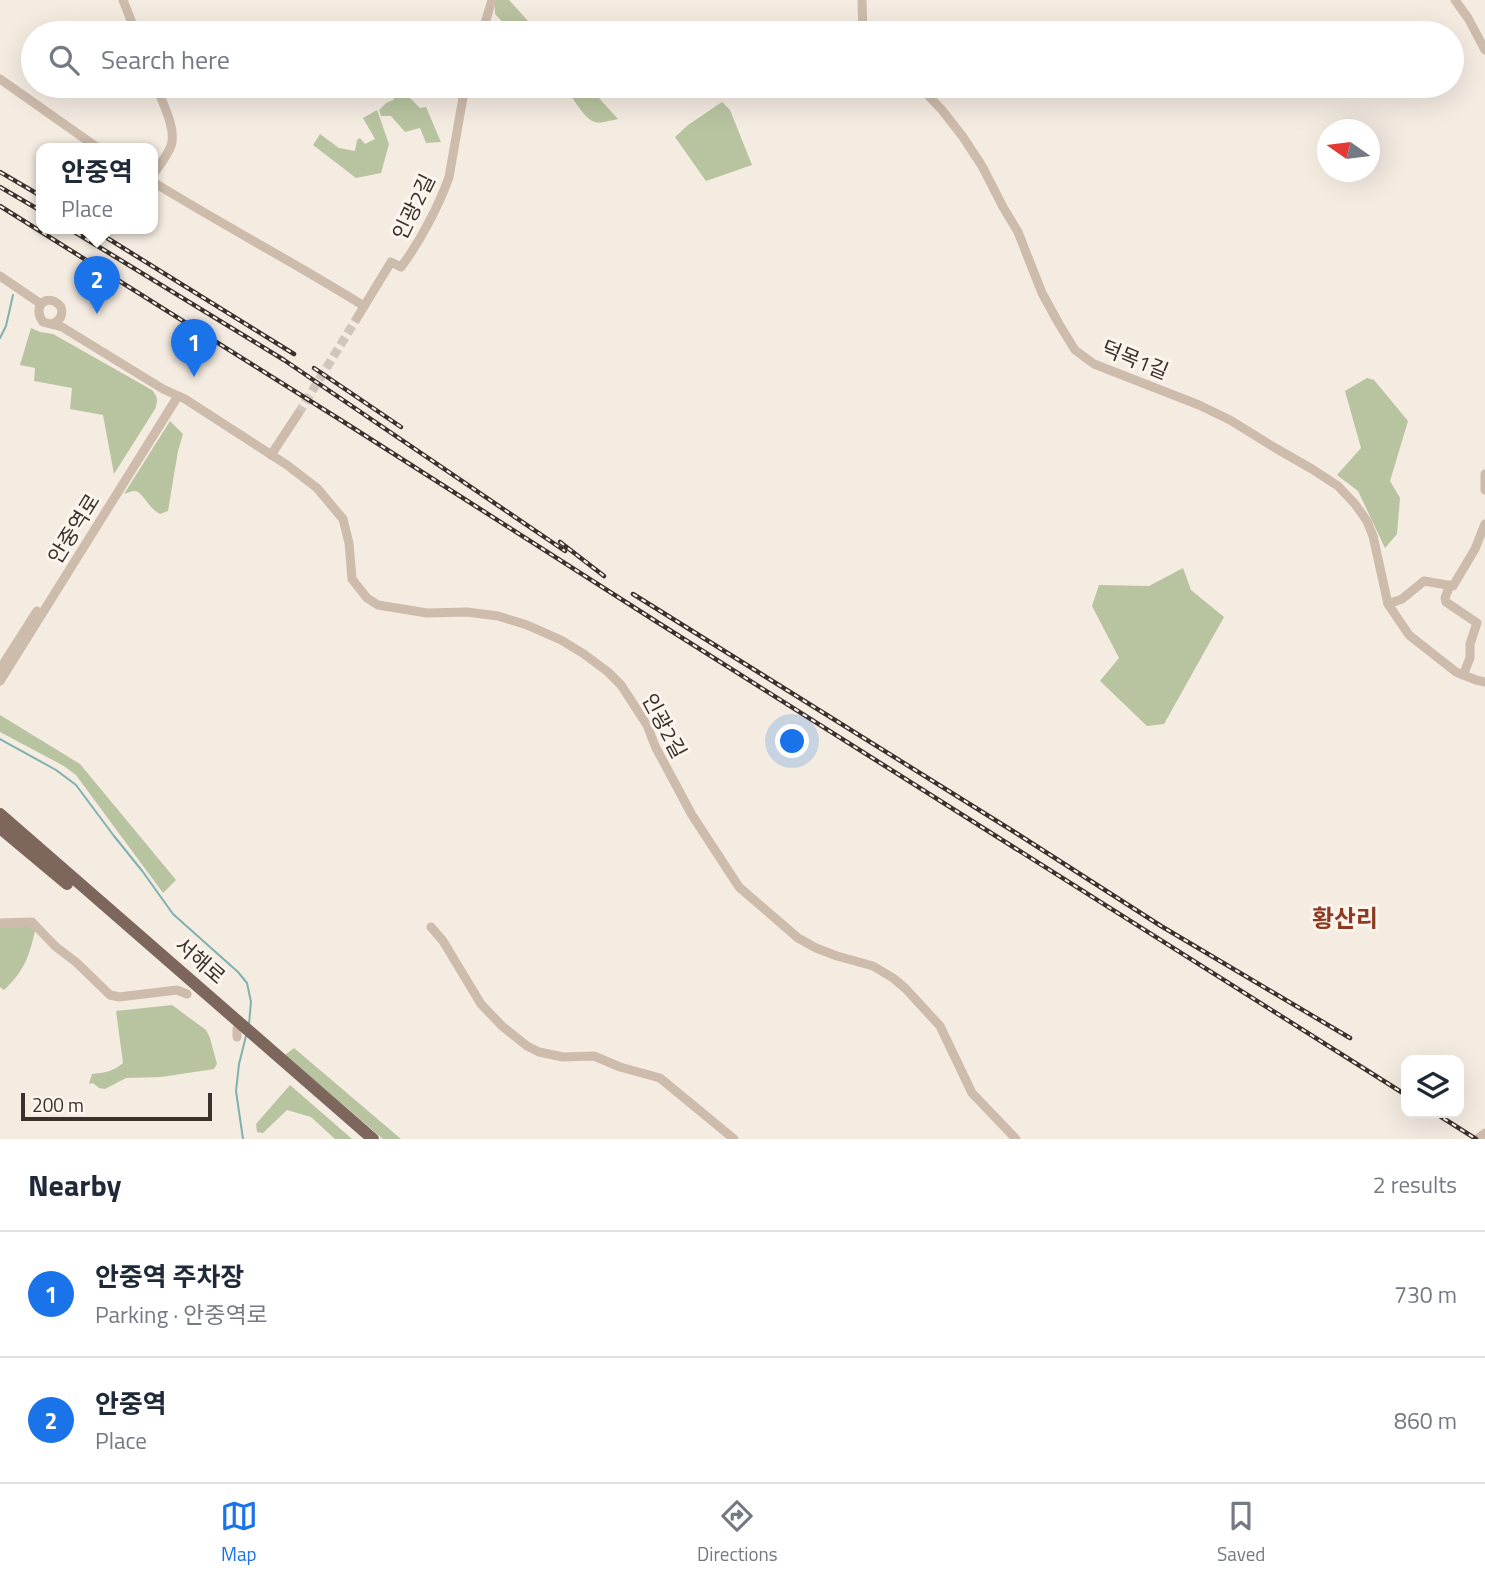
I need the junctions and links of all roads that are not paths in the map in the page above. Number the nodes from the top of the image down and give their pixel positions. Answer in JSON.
{"nodes":[{"id":1,"x":123,"y":0,"type":"edge"},
{"id":2,"x":492,"y":0,"type":"edge"},
{"id":3,"x":862,"y":0,"type":"edge"},
{"id":4,"x":1455,"y":0,"type":"edge"},
{"id":5,"x":131,"y":21,"type":"edge"},
{"id":6,"x":486,"y":21,"type":"edge"},
{"id":7,"x":862,"y":21,"type":"edge"},
{"id":8,"x":1485,"y":50,"type":"edge"},
{"id":9,"x":0,"y":79,"type":"edge"},
{"id":10,"x":21,"y":94,"type":"edge"},
{"id":11,"x":27,"y":98,"type":"edge"},
{"id":12,"x":161,"y":98,"type":"edge"},
{"id":13,"x":463,"y":98,"type":"edge"},
{"id":14,"x":930,"y":98,"type":"edge"},
{"id":15,"x":91,"y":143,"type":"edge"},
{"id":16,"x":158,"y":167,"type":"edge"},
{"id":17,"x":158,"y":185,"type":"edge"},
{"id":18,"x":0,"y":276,"type":"edge"},
{"id":19,"x":41,"y":304,"type":"junction"},
{"id":20,"x":365,"y":306,"type":"junction"},
{"id":21,"x":357,"y":318,"type":"tunnel mouth"},
{"id":22,"x":57,"y":321,"type":"junction"},
{"id":23,"x":176,"y":394,"type":"junction"},
{"id":24,"x":298,"y":414,"type":"tunnel mouth"},
{"id":25,"x":271,"y":455,"type":"junction"},
{"id":26,"x":1485,"y":474,"type":"edge"},
{"id":27,"x":1485,"y":490,"type":"edge"},
{"id":28,"x":1485,"y":524,"type":"edge"},
{"id":29,"x":1450,"y":586,"type":"junction"},
{"id":30,"x":1388,"y":604,"type":"junction"},
{"id":31,"x":1480,"y":622,"type":"edge"},
{"id":32,"x":0,"y":668,"type":"edge"},
{"id":33,"x":1463,"y":676,"type":"junction"},
{"id":34,"x":0,"y":681,"type":"edge"},
{"id":35,"x":1485,"y":682,"type":"edge"},
{"id":36,"x":0,"y":814,"type":"edge"},
{"id":37,"x":0,"y":828,"type":"edge"},
{"id":38,"x":0,"y":923,"type":"edge"},
{"id":39,"x":431,"y":927,"type":"dead end"},
{"id":40,"x":187,"y":994,"type":"dead end"},
{"id":41,"x":243,"y":1033,"type":"junction"},
{"id":42,"x":1485,"y":1133,"type":"edge"},
{"id":43,"x":364,"y":1139,"type":"edge"},
{"id":44,"x":373,"y":1139,"type":"edge"},
{"id":45,"x":734,"y":1139,"type":"edge"},
{"id":46,"x":1016,"y":1139,"type":"edge"},
{"id":47,"x":1477,"y":1139,"type":"edge"}],
"edges":[{"from":1,"to":5,"type":"street"},
{"from":2,"to":6,"type":"street"},
{"from":3,"to":7,"type":"street"},
{"from":4,"to":8,"type":"street"},
{"from":9,"to":10,"type":"street"},
{"from":11,"to":15,"type":"street"},
{"from":12,"to":16,"type":"street"},
{"from":13,"to":20,"type":"street","name":"인광2길"},
{"from":14,"to":30,"type":"street","name":"덕목1길"},
{"from":17,"to":20,"type":"street"},
{"from":18,"to":19,"type":"street"},
{"from":19,"to":22,"type":"street"},
{"from":19,"to":22,"type":"street"},
{"from":20,"to":21,"type":"street","name":"인광2길"},
{"from":22,"to":23,"type":"street","name":"인광2길"},
{"from":23,"to":25,"type":"street","name":"인광2길"},
{"from":23,"to":32,"type":"street"},
{"from":23,"to":34,"type":"street","name":"안중역로"},
{"from":24,"to":25,"type":"street"},
{"from":25,"to":46,"type":"street","name":"인광2길"},
{"from":26,"to":27,"type":"street"},
{"from":28,"to":29,"type":"street"},
{"from":29,"to":30,"type":"street"},
{"from":29,"to":31,"type":"street"},
{"from":30,"to":33,"type":"street","name":"덕목1길"},
{"from":31,"to":33,"type":"street"},
{"from":33,"to":35,"type":"street","name":"덕목1길"},
{"from":36,"to":41,"type":"main road","name":"서해로"},
{"from":37,"to":41,"type":"main road","name":"서해로"},
{"from":38,"to":40,"type":"street","name":"서해로"},
{"from":39,"to":45,"type":"street"},
{"from":41,"to":43,"type":"main road","name":"서해로"},
{"from":41,"to":44,"type":"main road","name":"서해로"},
{"from":42,"to":47,"type":"street"}]}
